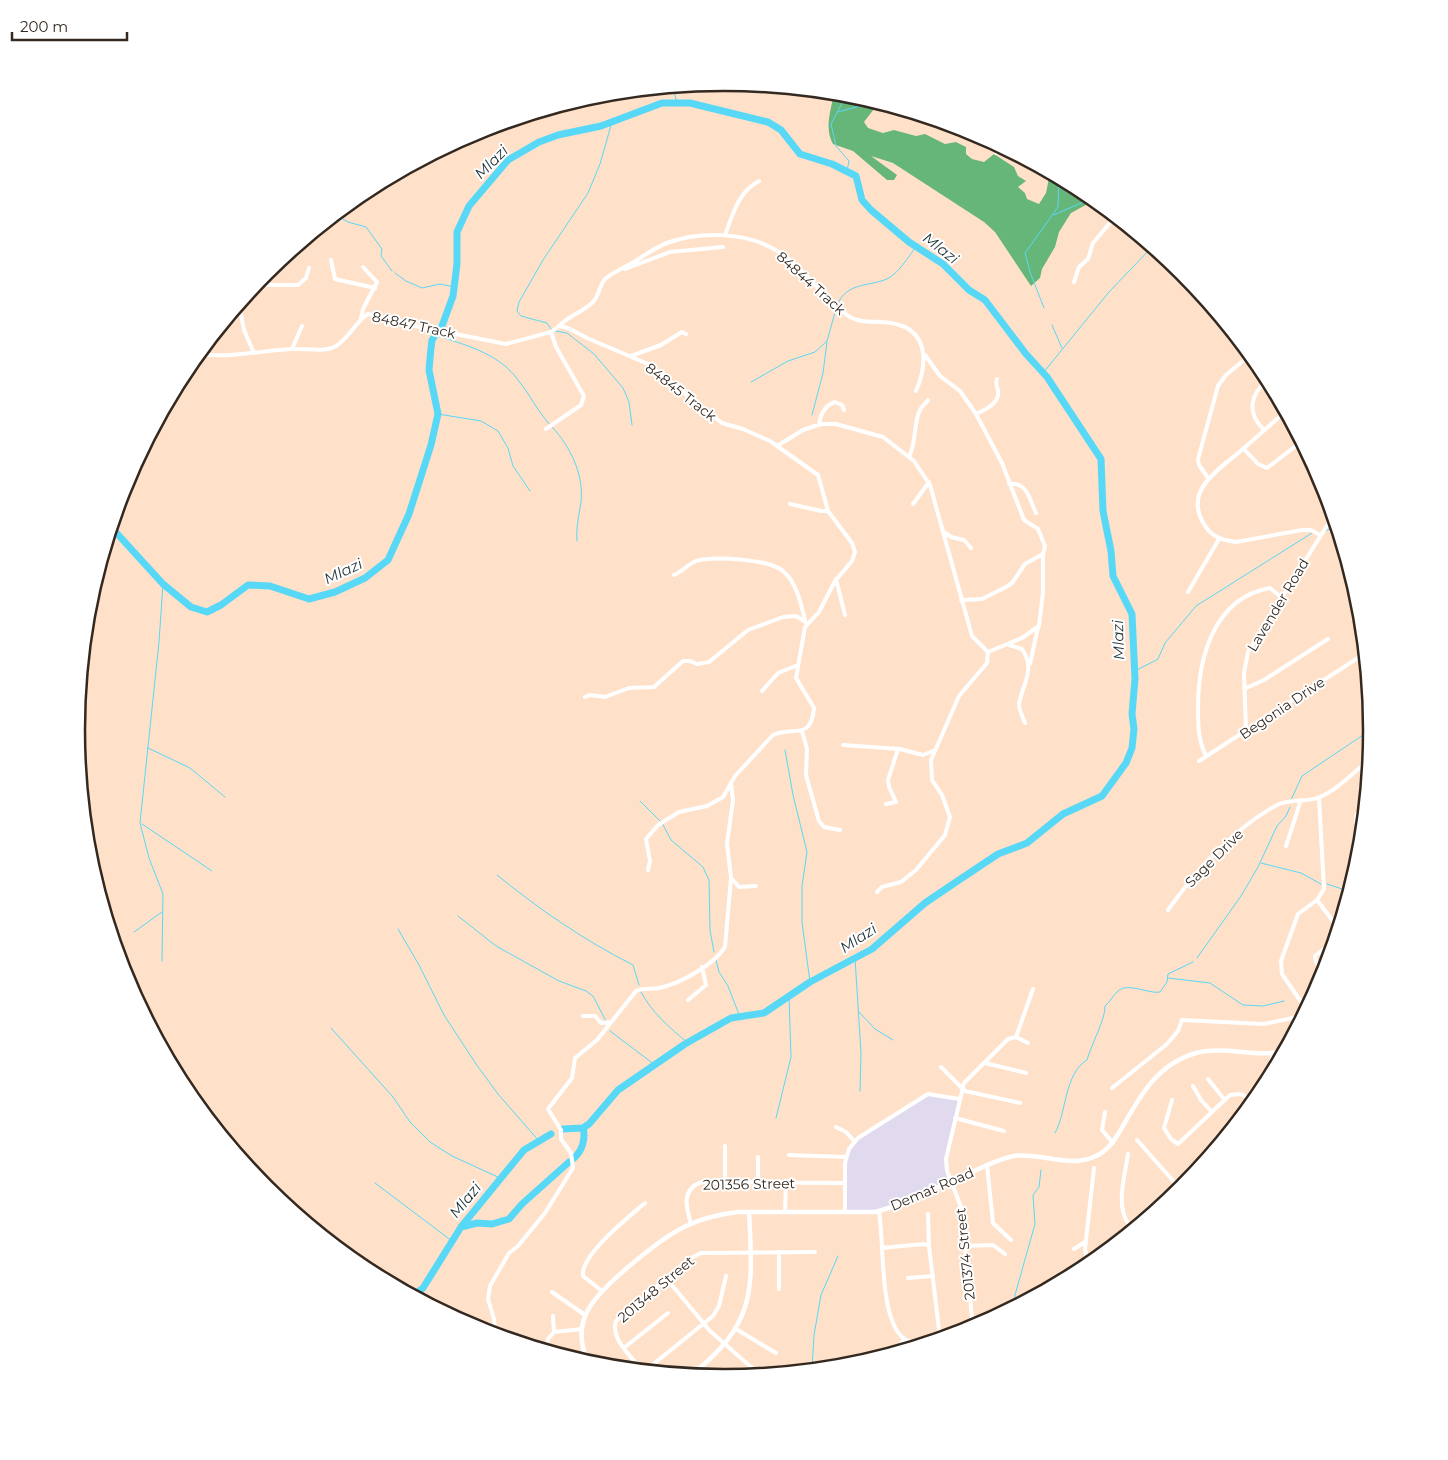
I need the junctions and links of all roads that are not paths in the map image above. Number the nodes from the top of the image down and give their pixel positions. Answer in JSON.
{"nodes":[{"id":1,"x":759,"y":181,"type":"dead end"},
{"id":2,"x":1111,"y":222,"type":"edge"},
{"id":3,"x":725,"y":235,"type":"junction"},
{"id":4,"x":723,"y":247,"type":"dead end"},
{"id":5,"x":332,"y":260,"type":"dead end"},
{"id":6,"x":363,"y":267,"type":"dead end"},
{"id":7,"x":309,"y":268,"type":"dead end"},
{"id":8,"x":621,"y":270,"type":"junction"},
{"id":9,"x":1074,"y":282,"type":"dead end"},
{"id":10,"x":266,"y":285,"type":"edge"},
{"id":11,"x":375,"y":288,"type":"junction"},
{"id":12,"x":240,"y":313,"type":"edge"},
{"id":13,"x":362,"y":318,"type":"junction"},
{"id":14,"x":302,"y":326,"type":"dead end"},
{"id":15,"x":559,"y":326,"type":"junction"},
{"id":16,"x":551,"y":332,"type":"junction"},
{"id":17,"x":686,"y":334,"type":"dead end"},
{"id":18,"x":292,"y":349,"type":"junction"},
{"id":19,"x":923,"y":350,"type":"junction"},
{"id":20,"x":254,"y":353,"type":"junction"},
{"id":21,"x":208,"y":354,"type":"edge"},
{"id":22,"x":631,"y":356,"type":"junction"},
{"id":23,"x":1245,"y":360,"type":"edge"},
{"id":24,"x":997,"y":379,"type":"dead end"},
{"id":25,"x":1261,"y":385,"type":"edge"},
{"id":26,"x":916,"y":391,"type":"dead end"},
{"id":27,"x":928,"y":400,"type":"dead end"},
{"id":28,"x":844,"y":410,"type":"dead end"},
{"id":29,"x":976,"y":414,"type":"junction"},
{"id":30,"x":1280,"y":416,"type":"edge"},
{"id":31,"x":819,"y":425,"type":"junction"},
{"id":32,"x":546,"y":429,"type":"dead end"},
{"id":33,"x":1264,"y":430,"type":"junction"},
{"id":34,"x":776,"y":446,"type":"junction"},
{"id":35,"x":1296,"y":446,"type":"edge"},
{"id":36,"x":1244,"y":449,"type":"junction"},
{"id":37,"x":909,"y":457,"type":"junction"},
{"id":38,"x":1208,"y":478,"type":"junction"},
{"id":39,"x":929,"y":482,"type":"junction"},
{"id":40,"x":1009,"y":484,"type":"junction"},
{"id":41,"x":790,"y":504,"type":"dead end"},
{"id":42,"x":913,"y":504,"type":"dead end"},
{"id":43,"x":828,"y":511,"type":"junction"},
{"id":44,"x":1036,"y":513,"type":"dead end"},
{"id":45,"x":1328,"y":523,"type":"edge"},
{"id":46,"x":944,"y":532,"type":"junction"},
{"id":47,"x":1320,"y":535,"type":"junction"},
{"id":48,"x":1219,"y":539,"type":"junction"},
{"id":49,"x":971,"y":548,"type":"dead end"},
{"id":50,"x":1043,"y":554,"type":"junction"},
{"id":51,"x":674,"y":575,"type":"dead end"},
{"id":52,"x":836,"y":579,"type":"junction"},
{"id":53,"x":1188,"y":592,"type":"dead end"},
{"id":54,"x":1282,"y":598,"type":"junction"},
{"id":55,"x":960,"y":600,"type":"junction"},
{"id":56,"x":845,"y":615,"type":"dead end"},
{"id":57,"x":806,"y":622,"type":"junction"},
{"id":58,"x":1038,"y":627,"type":"junction"},
{"id":59,"x":1328,"y":639,"type":"dead end"},
{"id":60,"x":1009,"y":645,"type":"junction"},
{"id":61,"x":988,"y":652,"type":"junction"},
{"id":62,"x":1359,"y":657,"type":"edge"},
{"id":63,"x":798,"y":665,"type":"junction"},
{"id":64,"x":1030,"y":666,"type":"junction"},
{"id":65,"x":1244,"y":689,"type":"junction"},
{"id":66,"x":762,"y":692,"type":"dead end"},
{"id":67,"x":585,"y":697,"type":"dead end"},
{"id":68,"x":1025,"y":723,"type":"dead end"},
{"id":69,"x":802,"y":731,"type":"junction"},
{"id":70,"x":1246,"y":731,"type":"junction"},
{"id":71,"x":843,"y":744,"type":"dead end"},
{"id":72,"x":898,"y":748,"type":"junction"},
{"id":73,"x":934,"y":751,"type":"junction"},
{"id":74,"x":1206,"y":756,"type":"junction"},
{"id":75,"x":1199,"y":761,"type":"dead end"},
{"id":76,"x":1362,"y":765,"type":"edge"},
{"id":77,"x":731,"y":784,"type":"junction"},
{"id":78,"x":1319,"y":798,"type":"junction"},
{"id":79,"x":1301,"y":800,"type":"junction"},
{"id":80,"x":886,"y":804,"type":"dead end"},
{"id":81,"x":840,"y":830,"type":"dead end"},
{"id":82,"x":1286,"y":846,"type":"dead end"},
{"id":83,"x":648,"y":870,"type":"dead end"},
{"id":84,"x":731,"y":878,"type":"junction"},
{"id":85,"x":756,"y":886,"type":"dead end"},
{"id":86,"x":878,"y":892,"type":"dead end"},
{"id":87,"x":1317,"y":900,"type":"junction"},
{"id":88,"x":1168,"y":910,"type":"dead end"},
{"id":89,"x":1333,"y":921,"type":"edge"},
{"id":90,"x":1324,"y":949,"type":"edge"},
{"id":91,"x":1318,"y":965,"type":"edge"},
{"id":92,"x":702,"y":967,"type":"junction"},
{"id":93,"x":1033,"y":988,"type":"dead end"},
{"id":94,"x":688,"y":1000,"type":"dead end"},
{"id":95,"x":1302,"y":1003,"type":"edge"},
{"id":96,"x":583,"y":1016,"type":"dead end"},
{"id":97,"x":1295,"y":1018,"type":"edge"},
{"id":98,"x":612,"y":1022,"type":"junction"},
{"id":99,"x":1016,"y":1037,"type":"junction"},
{"id":100,"x":1028,"y":1043,"type":"dead end"},
{"id":101,"x":1273,"y":1054,"type":"edge"},
{"id":102,"x":985,"y":1062,"type":"junction"},
{"id":103,"x":941,"y":1066,"type":"dead end"},
{"id":104,"x":1026,"y":1073,"type":"dead end"},
{"id":105,"x":1208,"y":1079,"type":"dead end"},
{"id":106,"x":1193,"y":1086,"type":"dead end"},
{"id":107,"x":962,"y":1088,"type":"junction"},
{"id":108,"x":1112,"y":1088,"type":"dead end"},
{"id":109,"x":1246,"y":1098,"type":"edge"},
{"id":110,"x":959,"y":1099,"type":"junction"},
{"id":111,"x":1224,"y":1099,"type":"junction"},
{"id":112,"x":1172,"y":1100,"type":"dead end"},
{"id":113,"x":1020,"y":1103,"type":"dead end"},
{"id":114,"x":1106,"y":1112,"type":"dead end"},
{"id":115,"x":1212,"y":1112,"type":"junction"},
{"id":116,"x":955,"y":1118,"type":"junction"},
{"id":117,"x":836,"y":1127,"type":"dead end"},
{"id":118,"x":1004,"y":1130,"type":"dead end"},
{"id":119,"x":1137,"y":1140,"type":"dead end"},
{"id":120,"x":854,"y":1142,"type":"junction"},
{"id":121,"x":1112,"y":1143,"type":"junction"},
{"id":122,"x":725,"y":1146,"type":"dead end"},
{"id":123,"x":1128,"y":1154,"type":"dead end"},
{"id":124,"x":789,"y":1155,"type":"dead end"},
{"id":125,"x":758,"y":1157,"type":"dead end"},
{"id":126,"x":846,"y":1157,"type":"junction"},
{"id":127,"x":987,"y":1165,"type":"junction"},
{"id":128,"x":1094,"y":1168,"type":"dead end"},
{"id":129,"x":951,"y":1181,"type":"junction"},
{"id":130,"x":725,"y":1182,"type":"junction"},
{"id":131,"x":758,"y":1182,"type":"junction"},
{"id":132,"x":786,"y":1182,"type":"junction"},
{"id":133,"x":845,"y":1183,"type":"junction"},
{"id":134,"x":1175,"y":1183,"type":"edge"},
{"id":135,"x":645,"y":1203,"type":"dead end"},
{"id":136,"x":879,"y":1211,"type":"junction"},
{"id":137,"x":749,"y":1212,"type":"junction"},
{"id":138,"x":785,"y":1212,"type":"junction"},
{"id":139,"x":844,"y":1212,"type":"junction"},
{"id":140,"x":928,"y":1214,"type":"dead end"},
{"id":141,"x":691,"y":1224,"type":"junction"},
{"id":142,"x":1128,"y":1224,"type":"edge"},
{"id":143,"x":1011,"y":1240,"type":"dead end"},
{"id":144,"x":1085,"y":1242,"type":"junction"},
{"id":145,"x":929,"y":1246,"type":"junction"},
{"id":146,"x":964,"y":1246,"type":"junction"},
{"id":147,"x":882,"y":1248,"type":"junction"},
{"id":148,"x":1074,"y":1249,"type":"dead end"},
{"id":149,"x":751,"y":1251,"type":"junction"},
{"id":150,"x":779,"y":1252,"type":"junction"},
{"id":151,"x":815,"y":1252,"type":"dead end"},
{"id":152,"x":1005,"y":1254,"type":"dead end"},
{"id":153,"x":1087,"y":1256,"type":"edge"},
{"id":154,"x":726,"y":1276,"type":"dead end"},
{"id":155,"x":933,"y":1276,"type":"junction"},
{"id":156,"x":666,"y":1278,"type":"junction"},
{"id":157,"x":908,"y":1278,"type":"dead end"},
{"id":158,"x":779,"y":1289,"type":"dead end"},
{"id":159,"x":602,"y":1291,"type":"junction"},
{"id":160,"x":552,"y":1292,"type":"dead end"},
{"id":161,"x":668,"y":1312,"type":"dead end"},
{"id":162,"x":585,"y":1315,"type":"junction"},
{"id":163,"x":553,"y":1316,"type":"dead end"},
{"id":164,"x":972,"y":1319,"type":"edge"},
{"id":165,"x":704,"y":1323,"type":"junction"},
{"id":166,"x":494,"y":1326,"type":"edge"},
{"id":167,"x":736,"y":1329,"type":"junction"},
{"id":168,"x":582,"y":1330,"type":"junction"},
{"id":169,"x":939,"y":1331,"type":"edge"},
{"id":170,"x":554,"y":1332,"type":"junction"},
{"id":171,"x":904,"y":1339,"type":"junction"},
{"id":172,"x":910,"y":1341,"type":"edge"},
{"id":173,"x":901,"y":1343,"type":"edge"},
{"id":174,"x":548,"y":1344,"type":"edge"},
{"id":175,"x":725,"y":1345,"type":"junction"},
{"id":176,"x":625,"y":1347,"type":"junction"},
{"id":177,"x":584,"y":1353,"type":"edge"},
{"id":178,"x":776,"y":1353,"type":"dead end"},
{"id":179,"x":639,"y":1364,"type":"edge"},
{"id":180,"x":650,"y":1365,"type":"edge"},
{"id":181,"x":698,"y":1368,"type":"edge"},
{"id":182,"x":752,"y":1368,"type":"edge"}],
"edges":[{"from":1,"to":3,"type":"street"},
{"from":2,"to":9,"type":"street"},
{"from":3,"to":8,"type":"street","name":"84844 Track"},
{"from":3,"to":19,"type":"street","name":"84844 Track"},
{"from":4,"to":8,"type":"street"},
{"from":5,"to":11,"type":"street"},
{"from":6,"to":11,"type":"street"},
{"from":7,"to":10,"type":"street"},
{"from":8,"to":15,"type":"street","name":"84844 Track"},
{"from":11,"to":13,"type":"street"},
{"from":12,"to":20,"type":"street"},
{"from":13,"to":16,"type":"street","name":"84847 Track"},
{"from":13,"to":18,"type":"street","name":"84847 Track"},
{"from":14,"to":18,"type":"street"},
{"from":15,"to":16,"type":"street"},
{"from":15,"to":22,"type":"street","name":"84845 Track"},
{"from":16,"to":32,"type":"street"},
{"from":17,"to":22,"type":"street"},
{"from":18,"to":20,"type":"street","name":"84847 Track"},
{"from":19,"to":26,"type":"street"},
{"from":19,"to":29,"type":"street","name":"84844 Track"},
{"from":20,"to":21,"type":"street","name":"84847 Track"},
{"from":22,"to":34,"type":"street","name":"84845 Track"},
{"from":23,"to":38,"type":"street"},
{"from":24,"to":29,"type":"street"},
{"from":25,"to":33,"type":"street"},
{"from":27,"to":37,"type":"street"},
{"from":28,"to":31,"type":"street"},
{"from":29,"to":40,"type":"street","name":"84844 Track"},
{"from":30,"to":33,"type":"street"},
{"from":31,"to":34,"type":"street"},
{"from":31,"to":37,"type":"street"},
{"from":33,"to":36,"type":"street"},
{"from":34,"to":43,"type":"street","name":"84845 Track"},
{"from":35,"to":36,"type":"street"},
{"from":36,"to":38,"type":"street"},
{"from":37,"to":39,"type":"street"},
{"from":38,"to":48,"type":"street"},
{"from":39,"to":42,"type":"street"},
{"from":39,"to":46,"type":"street"},
{"from":40,"to":44,"type":"street"},
{"from":40,"to":50,"type":"street","name":"84844 Track"},
{"from":41,"to":43,"type":"street"},
{"from":43,"to":52,"type":"street","name":"84845 Track"},
{"from":45,"to":47,"type":"street","name":"Lavender Road"},
{"from":46,"to":49,"type":"street"},
{"from":46,"to":55,"type":"street"},
{"from":47,"to":48,"type":"street"},
{"from":47,"to":54,"type":"street","name":"Lavender Road"},
{"from":48,"to":53,"type":"street"},
{"from":50,"to":55,"type":"street"},
{"from":50,"to":58,"type":"street","name":"84844 Track"},
{"from":51,"to":57,"type":"street"},
{"from":52,"to":56,"type":"street"},
{"from":52,"to":57,"type":"street","name":"84845 Track"},
{"from":54,"to":65,"type":"street","name":"Lavender Road"},
{"from":54,"to":74,"type":"street"},
{"from":55,"to":61,"type":"street"},
{"from":57,"to":63,"type":"street","name":"84845 Track"},
{"from":57,"to":67,"type":"street"},
{"from":58,"to":60,"type":"street"},
{"from":58,"to":64,"type":"street","name":"84844 Track"},
{"from":59,"to":65,"type":"street"},
{"from":60,"to":61,"type":"street"},
{"from":60,"to":64,"type":"street"},
{"from":61,"to":73,"type":"street"},
{"from":62,"to":70,"type":"street","name":"Begonia Drive"},
{"from":63,"to":66,"type":"street"},
{"from":63,"to":69,"type":"street","name":"84845 Track"},
{"from":64,"to":68,"type":"street","name":"84844 Track"},
{"from":65,"to":70,"type":"street","name":"Lavender Road"},
{"from":69,"to":77,"type":"street"},
{"from":69,"to":81,"type":"street"},
{"from":70,"to":74,"type":"street","name":"Begonia Drive"},
{"from":71,"to":72,"type":"street"},
{"from":72,"to":73,"type":"street"},
{"from":72,"to":80,"type":"street"},
{"from":73,"to":86,"type":"street"},
{"from":74,"to":75,"type":"street","name":"Begonia Drive"},
{"from":76,"to":78,"type":"street"},
{"from":77,"to":83,"type":"street"},
{"from":77,"to":84,"type":"street"},
{"from":78,"to":79,"type":"street","name":"Sage Drive"},
{"from":78,"to":87,"type":"street"},
{"from":79,"to":82,"type":"street"},
{"from":79,"to":88,"type":"street","name":"Sage Drive"},
{"from":84,"to":85,"type":"street"},
{"from":84,"to":92,"type":"street"},
{"from":87,"to":89,"type":"street"},
{"from":87,"to":95,"type":"street"},
{"from":90,"to":91,"type":"street"},
{"from":92,"to":94,"type":"street"},
{"from":92,"to":98,"type":"street"},
{"from":93,"to":99,"type":"street"},
{"from":96,"to":98,"type":"street"},
{"from":97,"to":108,"type":"street"},
{"from":98,"to":166,"type":"street"},
{"from":99,"to":100,"type":"street"},
{"from":99,"to":102,"type":"street"},
{"from":101,"to":121,"type":"street","name":"Demat Road"},
{"from":102,"to":104,"type":"street"},
{"from":102,"to":107,"type":"street"},
{"from":103,"to":107,"type":"street"},
{"from":105,"to":111,"type":"street"},
{"from":106,"to":115,"type":"street"},
{"from":107,"to":110,"type":"street","name":"201374 Street"},
{"from":107,"to":113,"type":"street"},
{"from":109,"to":111,"type":"street"},
{"from":110,"to":116,"type":"street","name":"201374 Street"},
{"from":110,"to":120,"type":"street"},
{"from":111,"to":115,"type":"street"},
{"from":112,"to":115,"type":"street"},
{"from":114,"to":121,"type":"street"},
{"from":116,"to":118,"type":"street"},
{"from":116,"to":129,"type":"street","name":"201374 Street"},
{"from":117,"to":120,"type":"street"},
{"from":119,"to":134,"type":"street"},
{"from":120,"to":126,"type":"street"},
{"from":121,"to":127,"type":"street","name":"Demat Road"},
{"from":122,"to":130,"type":"street"},
{"from":123,"to":142,"type":"street"},
{"from":124,"to":126,"type":"street"},
{"from":125,"to":131,"type":"street"},
{"from":126,"to":133,"type":"street"},
{"from":127,"to":129,"type":"street","name":"Demat Road"},
{"from":127,"to":143,"type":"street"},
{"from":128,"to":144,"type":"street"},
{"from":129,"to":136,"type":"street","name":"Demat Road"},
{"from":129,"to":146,"type":"street","name":"201374 Street"},
{"from":130,"to":131,"type":"street","name":"201356 Street"},
{"from":130,"to":141,"type":"street","name":"201356 Street"},
{"from":131,"to":132,"type":"street","name":"201356 Street"},
{"from":132,"to":133,"type":"street","name":"201356 Street"},
{"from":132,"to":138,"type":"street"},
{"from":133,"to":139,"type":"street"},
{"from":135,"to":159,"type":"street"},
{"from":136,"to":139,"type":"street","name":"Demat Road"},
{"from":136,"to":147,"type":"street"},
{"from":137,"to":138,"type":"street","name":"Demat Road"},
{"from":137,"to":141,"type":"street","name":"Demat Road"},
{"from":137,"to":149,"type":"street"},
{"from":138,"to":139,"type":"street","name":"Demat Road"},
{"from":140,"to":145,"type":"street"},
{"from":141,"to":159,"type":"street","name":"Demat Road"},
{"from":144,"to":148,"type":"street"},
{"from":144,"to":153,"type":"street"},
{"from":145,"to":147,"type":"street"},
{"from":145,"to":155,"type":"street"},
{"from":146,"to":152,"type":"street"},
{"from":146,"to":164,"type":"street","name":"201374 Street"},
{"from":147,"to":171,"type":"street"},
{"from":149,"to":150,"type":"street","name":"201348 Street"},
{"from":149,"to":156,"type":"street","name":"201348 Street"},
{"from":149,"to":167,"type":"street"},
{"from":150,"to":151,"type":"street","name":"201348 Street"},
{"from":150,"to":158,"type":"street"},
{"from":154,"to":165,"type":"street"},
{"from":155,"to":157,"type":"street"},
{"from":155,"to":169,"type":"street"},
{"from":156,"to":165,"type":"street"},
{"from":156,"to":176,"type":"street","name":"201348 Street"},
{"from":159,"to":162,"type":"street","name":"Demat Road"},
{"from":160,"to":162,"type":"street"},
{"from":161,"to":176,"type":"street"},
{"from":162,"to":168,"type":"street","name":"Demat Road"},
{"from":163,"to":170,"type":"street"},
{"from":165,"to":175,"type":"street"},
{"from":165,"to":180,"type":"street"},
{"from":167,"to":175,"type":"street"},
{"from":167,"to":178,"type":"street"},
{"from":168,"to":170,"type":"street"},
{"from":168,"to":177,"type":"street","name":"Demat Road"},
{"from":170,"to":174,"type":"street"},
{"from":171,"to":172,"type":"street"},
{"from":171,"to":173,"type":"street"},
{"from":175,"to":181,"type":"street"},
{"from":175,"to":182,"type":"street"},
{"from":176,"to":179,"type":"street","name":"201348 Street"}]}
